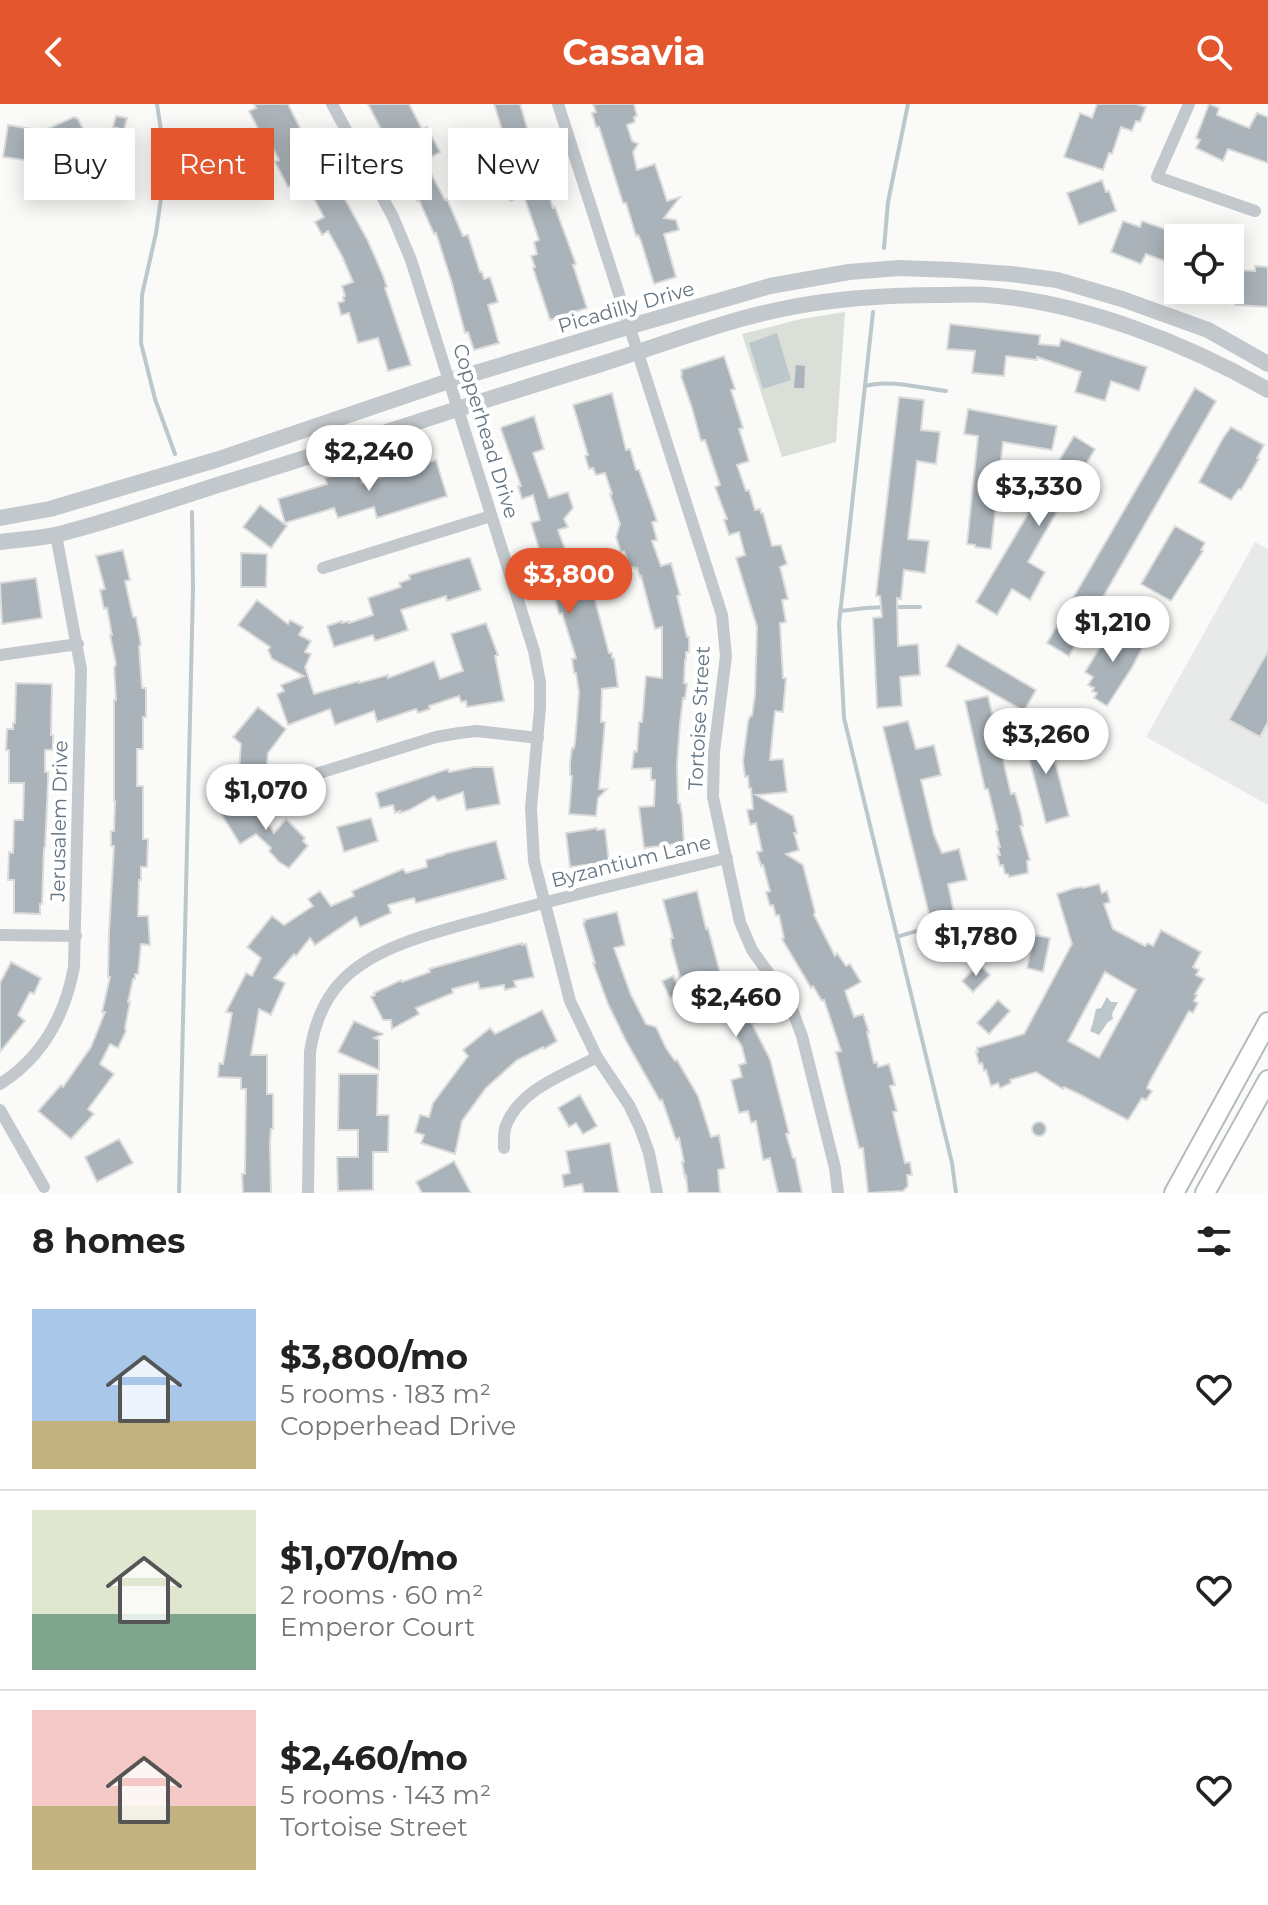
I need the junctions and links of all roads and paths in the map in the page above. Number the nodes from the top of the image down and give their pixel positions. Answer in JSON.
{"nodes":[{"id":1,"x":332,"y":104,"type":"edge"},
{"id":2,"x":558,"y":104,"type":"edge"},
{"id":3,"x":1189,"y":104,"type":"edge"},
{"id":4,"x":1255,"y":211,"type":"dead end"},
{"id":5,"x":805,"y":279,"type":"junction"},
{"id":6,"x":810,"y":303,"type":"junction"},
{"id":7,"x":631,"y":326,"type":"junction"},
{"id":8,"x":638,"y":353,"type":"junction"},
{"id":9,"x":1268,"y":364,"type":"edge"},
{"id":10,"x":449,"y":381,"type":"junction"},
{"id":11,"x":1268,"y":390,"type":"edge"},
{"id":12,"x":457,"y":408,"type":"junction"},
{"id":13,"x":491,"y":516,"type":"junction"},
{"id":14,"x":0,"y":518,"type":"edge"},
{"id":15,"x":56,"y":535,"type":"junction"},
{"id":16,"x":0,"y":542,"type":"edge"},
{"id":17,"x":323,"y":568,"type":"dead end"},
{"id":18,"x":78,"y":644,"type":"junction"},
{"id":19,"x":0,"y":655,"type":"edge"},
{"id":20,"x":538,"y":738,"type":"junction"},
{"id":21,"x":319,"y":773,"type":"dead end"},
{"id":22,"x":727,"y":858,"type":"junction"},
{"id":23,"x":545,"y":902,"type":"junction"},
{"id":24,"x":0,"y":935,"type":"edge"},
{"id":25,"x":76,"y":936,"type":"junction"},
{"id":26,"x":1268,"y":1022,"type":"edge"},
{"id":27,"x":597,"y":1057,"type":"junction"},
{"id":28,"x":1268,"y":1080,"type":"edge"},
{"id":29,"x":0,"y":1084,"type":"edge"},
{"id":30,"x":0,"y":1110,"type":"edge"},
{"id":31,"x":504,"y":1148,"type":"dead end"},
{"id":32,"x":44,"y":1187,"type":"dead end"},
{"id":33,"x":308,"y":1193,"type":"edge"},
{"id":34,"x":657,"y":1193,"type":"edge"},
{"id":35,"x":838,"y":1193,"type":"edge"},
{"id":36,"x":1174,"y":1193,"type":"edge"},
{"id":37,"x":1205,"y":1193,"type":"edge"}],
"edges":[{"from":1,"to":10,"type":"street","name":"Copperhead Drive"},
{"from":2,"to":7,"type":"street","name":"Tortoise Street"},
{"from":3,"to":4,"type":"street"},
{"from":5,"to":6,"type":"street"},
{"from":5,"to":7,"type":"street","name":"Picadilly Drive"},
{"from":5,"to":9,"type":"street","name":"Picadilly Drive"},
{"from":6,"to":8,"type":"street"},
{"from":6,"to":11,"type":"street"},
{"from":7,"to":8,"type":"street","name":"Tortoise Street"},
{"from":7,"to":10,"type":"street","name":"Picadilly Drive"},
{"from":8,"to":12,"type":"street"},
{"from":8,"to":22,"type":"street","name":"Tortoise Street"},
{"from":10,"to":12,"type":"street","name":"Copperhead Drive"},
{"from":10,"to":14,"type":"street","name":"Picadilly Drive"},
{"from":12,"to":13,"type":"street","name":"Copperhead Drive"},
{"from":12,"to":15,"type":"street"},
{"from":13,"to":17,"type":"street"},
{"from":13,"to":20,"type":"street","name":"Copperhead Drive"},
{"from":15,"to":16,"type":"street"},
{"from":15,"to":18,"type":"street","name":"Jerusalem Drive"},
{"from":18,"to":19,"type":"street"},
{"from":18,"to":25,"type":"street","name":"Jerusalem Drive"},
{"from":20,"to":21,"type":"street"},
{"from":20,"to":23,"type":"street","name":"Copperhead Drive"},
{"from":22,"to":23,"type":"street","name":"Byzantium Lane"},
{"from":22,"to":35,"type":"street","name":"Tortoise Street"},
{"from":23,"to":27,"type":"street","name":"Copperhead Drive"},
{"from":23,"to":33,"type":"street"},
{"from":24,"to":25,"type":"street"},
{"from":25,"to":29,"type":"street","name":"Jerusalem Drive"},
{"from":26,"to":36,"type":"main road"},
{"from":27,"to":31,"type":"street"},
{"from":27,"to":34,"type":"street","name":"Copperhead Drive"},
{"from":28,"to":37,"type":"main road"},
{"from":30,"to":32,"type":"street"}]}
